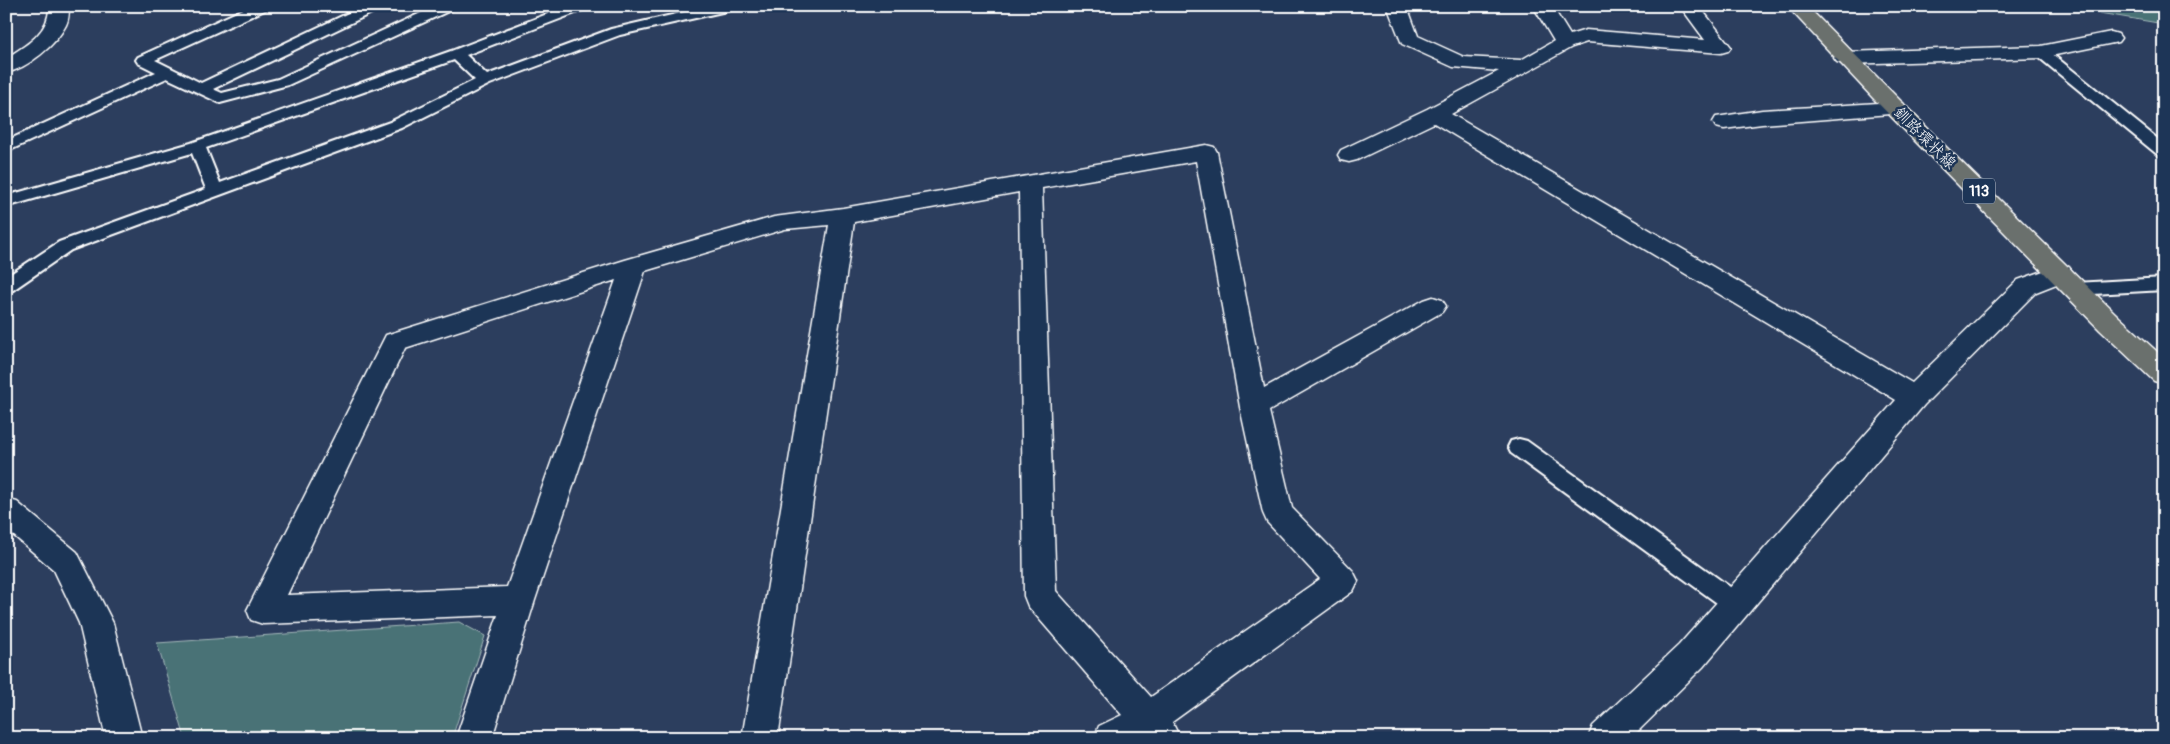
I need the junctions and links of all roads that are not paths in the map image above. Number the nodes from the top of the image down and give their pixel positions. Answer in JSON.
{"nodes":[{"id":1,"x":59,"y":6,"type":"edge"},
{"id":2,"x":262,"y":6,"type":"edge"},
{"id":3,"x":375,"y":6,"type":"edge"},
{"id":4,"x":448,"y":6,"type":"edge"},
{"id":5,"x":581,"y":6,"type":"edge"},
{"id":6,"x":731,"y":6,"type":"edge"},
{"id":7,"x":1397,"y":6,"type":"edge"},
{"id":8,"x":1542,"y":6,"type":"edge"},
{"id":9,"x":1689,"y":6,"type":"edge"},
{"id":10,"x":1796,"y":6,"type":"edge"},
{"id":11,"x":2111,"y":38,"type":"dead end"},
{"id":12,"x":1565,"y":43,"type":"junction"},
{"id":13,"x":2041,"y":52,"type":"junction"},
{"id":14,"x":456,"y":54,"type":"junction"},
{"id":15,"x":1844,"y":58,"type":"junction"},
{"id":16,"x":1525,"y":66,"type":"junction"},
{"id":17,"x":6,"y":67,"type":"edge"},
{"id":18,"x":168,"y":72,"type":"junction"},
{"id":19,"x":485,"y":82,"type":"junction"},
{"id":20,"x":200,"y":89,"type":"junction"},
{"id":21,"x":1895,"y":108,"type":"junction"},
{"id":22,"x":1435,"y":114,"type":"junction"},
{"id":23,"x":1724,"y":122,"type":"dead end"},
{"id":24,"x":197,"y":146,"type":"junction"},
{"id":25,"x":6,"y":147,"type":"edge"},
{"id":26,"x":2164,"y":152,"type":"edge"},
{"id":27,"x":1349,"y":154,"type":"dead end"},
{"id":28,"x":1030,"y":182,"type":"junction"},
{"id":29,"x":215,"y":191,"type":"junction"},
{"id":30,"x":6,"y":202,"type":"edge"},
{"id":31,"x":843,"y":216,"type":"junction"},
{"id":32,"x":634,"y":266,"type":"junction"},
{"id":33,"x":2068,"y":281,"type":"junction"},
{"id":34,"x":2164,"y":284,"type":"edge"},
{"id":35,"x":6,"y":286,"type":"edge"},
{"id":36,"x":1433,"y":306,"type":"dead end"},
{"id":37,"x":2164,"y":374,"type":"edge"},
{"id":38,"x":1914,"y":398,"type":"junction"},
{"id":39,"x":1254,"y":407,"type":"junction"},
{"id":40,"x":1519,"y":447,"type":"dead end"},
{"id":41,"x":6,"y":511,"type":"edge"},
{"id":42,"x":519,"y":600,"type":"junction"},
{"id":43,"x":1736,"y":604,"type":"junction"},
{"id":44,"x":1155,"y":728,"type":"edge"},
{"id":45,"x":124,"y":738,"type":"edge"},
{"id":46,"x":474,"y":738,"type":"edge"},
{"id":47,"x":760,"y":738,"type":"edge"},
{"id":48,"x":1112,"y":738,"type":"edge"},
{"id":49,"x":1606,"y":738,"type":"edge"}],
"edges":[{"from":1,"to":17,"type":"street"},
{"from":2,"to":18,"type":"lane"},
{"from":3,"to":20,"type":"lane"},
{"from":4,"to":20,"type":"lane"},
{"from":5,"to":14,"type":"lane"},
{"from":6,"to":19,"type":"lane"},
{"from":7,"to":16,"type":"street"},
{"from":8,"to":12,"type":"street"},
{"from":9,"to":12,"type":"street"},
{"from":10,"to":15,"type":"main road","name":"釧路環状線","number":"113"},
{"from":11,"to":13,"type":"street"},
{"from":12,"to":16,"type":"street"},
{"from":13,"to":15,"type":"street"},
{"from":13,"to":26,"type":"lane"},
{"from":14,"to":19,"type":"lane"},
{"from":14,"to":24,"type":"lane"},
{"from":15,"to":21,"type":"main road","name":"釧路環状線","number":"113"},
{"from":16,"to":22,"type":"street"},
{"from":18,"to":20,"type":"lane"},
{"from":18,"to":25,"type":"lane"},
{"from":19,"to":29,"type":"lane"},
{"from":21,"to":23,"type":"street"},
{"from":21,"to":33,"type":"main road","name":"釧路環状線","number":"113"},
{"from":22,"to":27,"type":"street"},
{"from":22,"to":38,"type":"street"},
{"from":24,"to":29,"type":"lane"},
{"from":24,"to":30,"type":"lane"},
{"from":28,"to":31,"type":"street"},
{"from":28,"to":39,"type":"street"},
{"from":28,"to":44,"type":"street"},
{"from":29,"to":35,"type":"lane"},
{"from":31,"to":32,"type":"street"},
{"from":31,"to":47,"type":"street"},
{"from":32,"to":42,"type":"street"},
{"from":32,"to":42,"type":"street"},
{"from":33,"to":34,"type":"lane"},
{"from":33,"to":37,"type":"main road","name":"釧路環状線","number":"113"},
{"from":33,"to":38,"type":"street"},
{"from":36,"to":39,"type":"street"},
{"from":38,"to":43,"type":"street"},
{"from":39,"to":44,"type":"street"},
{"from":40,"to":43,"type":"lane"},
{"from":41,"to":45,"type":"street"},
{"from":42,"to":46,"type":"street"},
{"from":43,"to":49,"type":"street"},
{"from":44,"to":48,"type":"street"}]}
